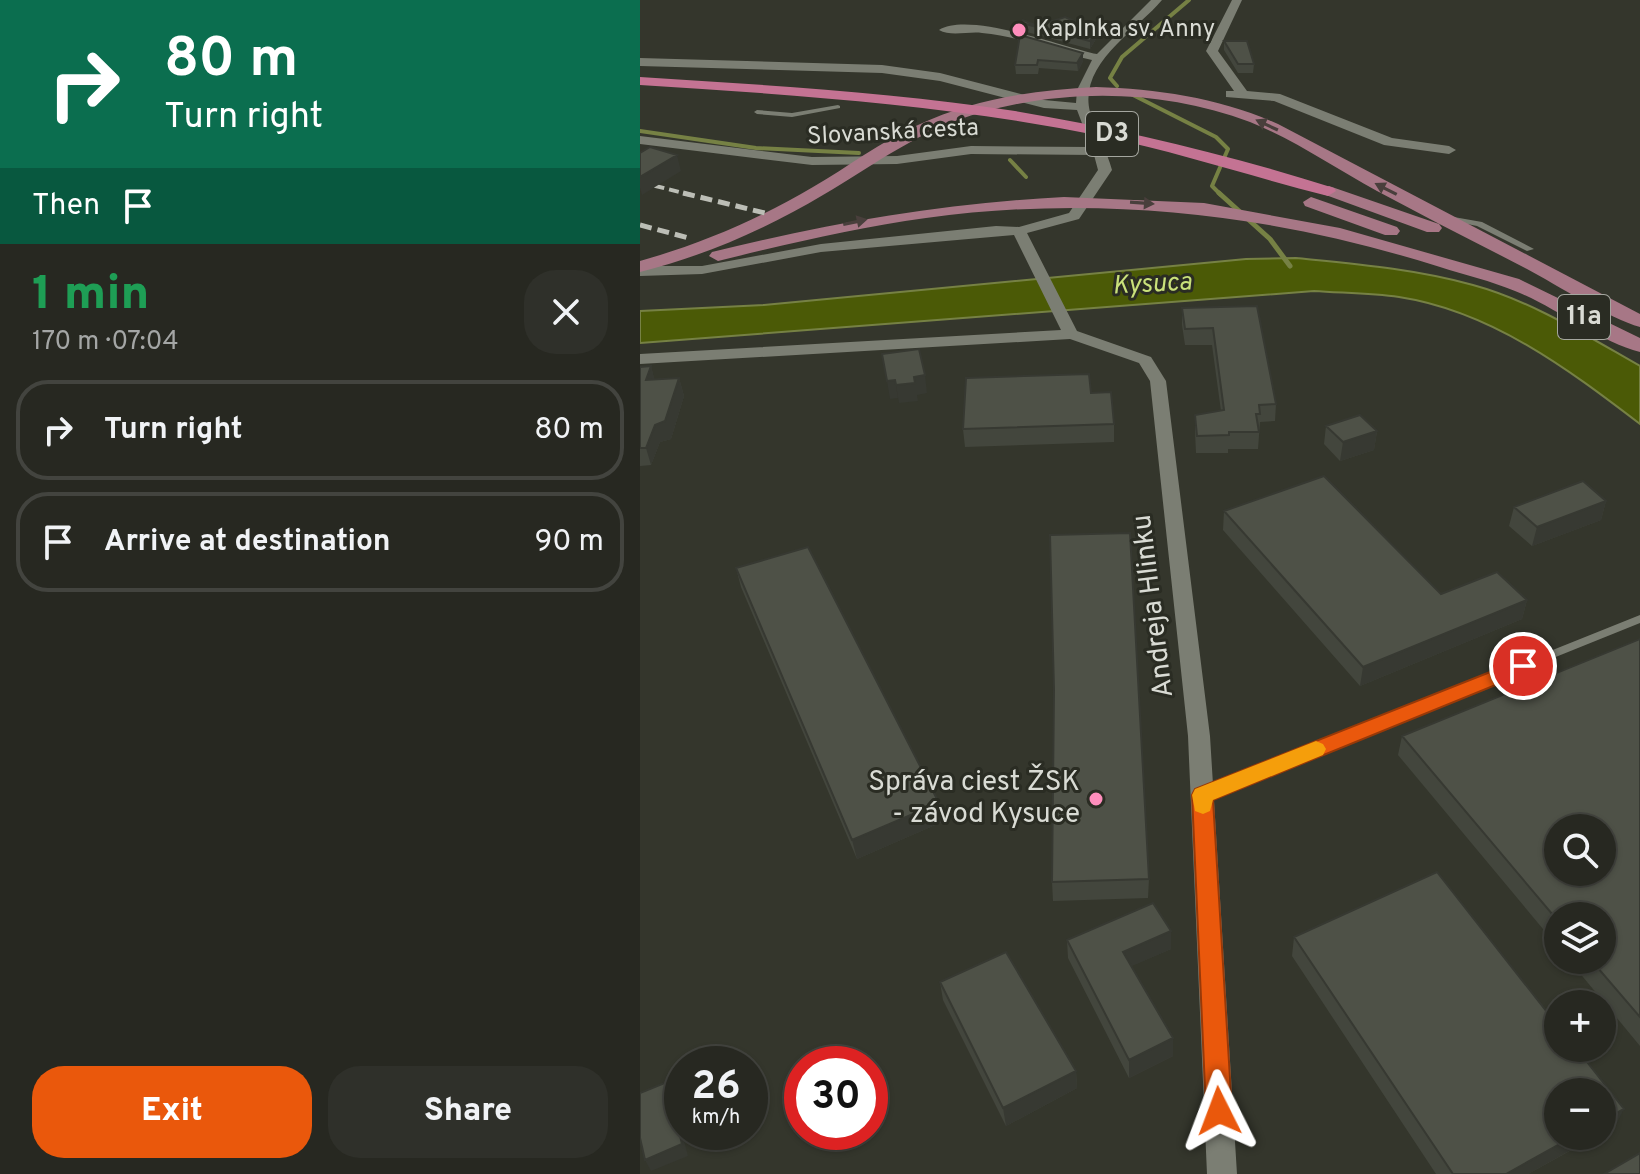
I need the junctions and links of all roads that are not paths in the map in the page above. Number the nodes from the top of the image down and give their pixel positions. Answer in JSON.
{"nodes":[{"id":1,"x":1157,"y":0,"type":"edge"},
{"id":2,"x":1237,"y":0,"type":"edge"},
{"id":3,"x":945,"y":30,"type":"dead end"},
{"id":4,"x":1099,"y":58,"type":"junction"},
{"id":5,"x":640,"y":62,"type":"edge"},
{"id":6,"x":640,"y":81,"type":"edge"},
{"id":7,"x":640,"y":92,"type":"edge"},
{"id":8,"x":886,"y":105,"type":"junction"},
{"id":9,"x":838,"y":107,"type":"junction"},
{"id":10,"x":1082,"y":107,"type":"junction"},
{"id":11,"x":757,"y":112,"type":"dead end"},
{"id":12,"x":640,"y":140,"type":"edge"},
{"id":13,"x":1449,"y":150,"type":"dead end"},
{"id":14,"x":1101,"y":151,"type":"junction"},
{"id":15,"x":1328,"y":191,"type":"joint"},
{"id":16,"x":1311,"y":202,"type":"joint"},
{"id":17,"x":1434,"y":214,"type":"junction"},
{"id":18,"x":1019,"y":231,"type":"junction"},
{"id":19,"x":1530,"y":249,"type":"dead end"},
{"id":20,"x":640,"y":270,"type":"edge"},
{"id":21,"x":1554,"y":278,"type":"junction"},
{"id":22,"x":1527,"y":289,"type":"junction"},
{"id":23,"x":1640,"y":321,"type":"edge"},
{"id":24,"x":1068,"y":329,"type":"junction"},
{"id":25,"x":1640,"y":346,"type":"edge"},
{"id":26,"x":640,"y":359,"type":"edge"},
{"id":27,"x":1640,"y":619,"type":"edge"},
{"id":28,"x":1202,"y":795,"type":"junction"},
{"id":29,"x":1222,"y":1174,"type":"edge"}],
"edges":[{"from":1,"to":4,"type":"street"},
{"from":2,"to":13,"type":"street"},
{"from":3,"to":4,"type":"street"},
{"from":4,"to":10,"type":"street"},
{"from":5,"to":10,"type":"street"},
{"from":6,"to":8,"type":"highway","number":"D3"},
{"from":7,"to":9,"type":"highway","number":"D3"},
{"from":8,"to":9,"type":"highway","number":"D3"},
{"from":8,"to":15,"type":"highway","number":"D3"},
{"from":8,"to":16,"type":"highway","number":"D3"},
{"from":9,"to":11,"type":"lane"},
{"from":10,"to":14,"type":"street"},
{"from":12,"to":14,"type":"street","name":"Slovanská cesta"},
{"from":14,"to":18,"type":"street"},
{"from":15,"to":21,"type":"main road","number":"D3"},
{"from":16,"to":22,"type":"main road","number":"D3"},
{"from":17,"to":19,"type":"lane"},
{"from":17,"to":20,"type":"main road","one_way":true},
{"from":17,"to":21,"type":"main road"},
{"from":18,"to":20,"type":"street"},
{"from":18,"to":24,"type":"street"},
{"from":20,"to":22,"type":"main road","one_way":true},
{"from":21,"to":23,"type":"main road","number":"11a"},
{"from":22,"to":25,"type":"main road","number":"11a"},
{"from":24,"to":26,"type":"street"},
{"from":24,"to":28,"type":"street","name":"Andreja Hlinku"},
{"from":27,"to":28,"type":"lane"},
{"from":28,"to":29,"type":"street","name":"Andreja Hlinku"}]}
